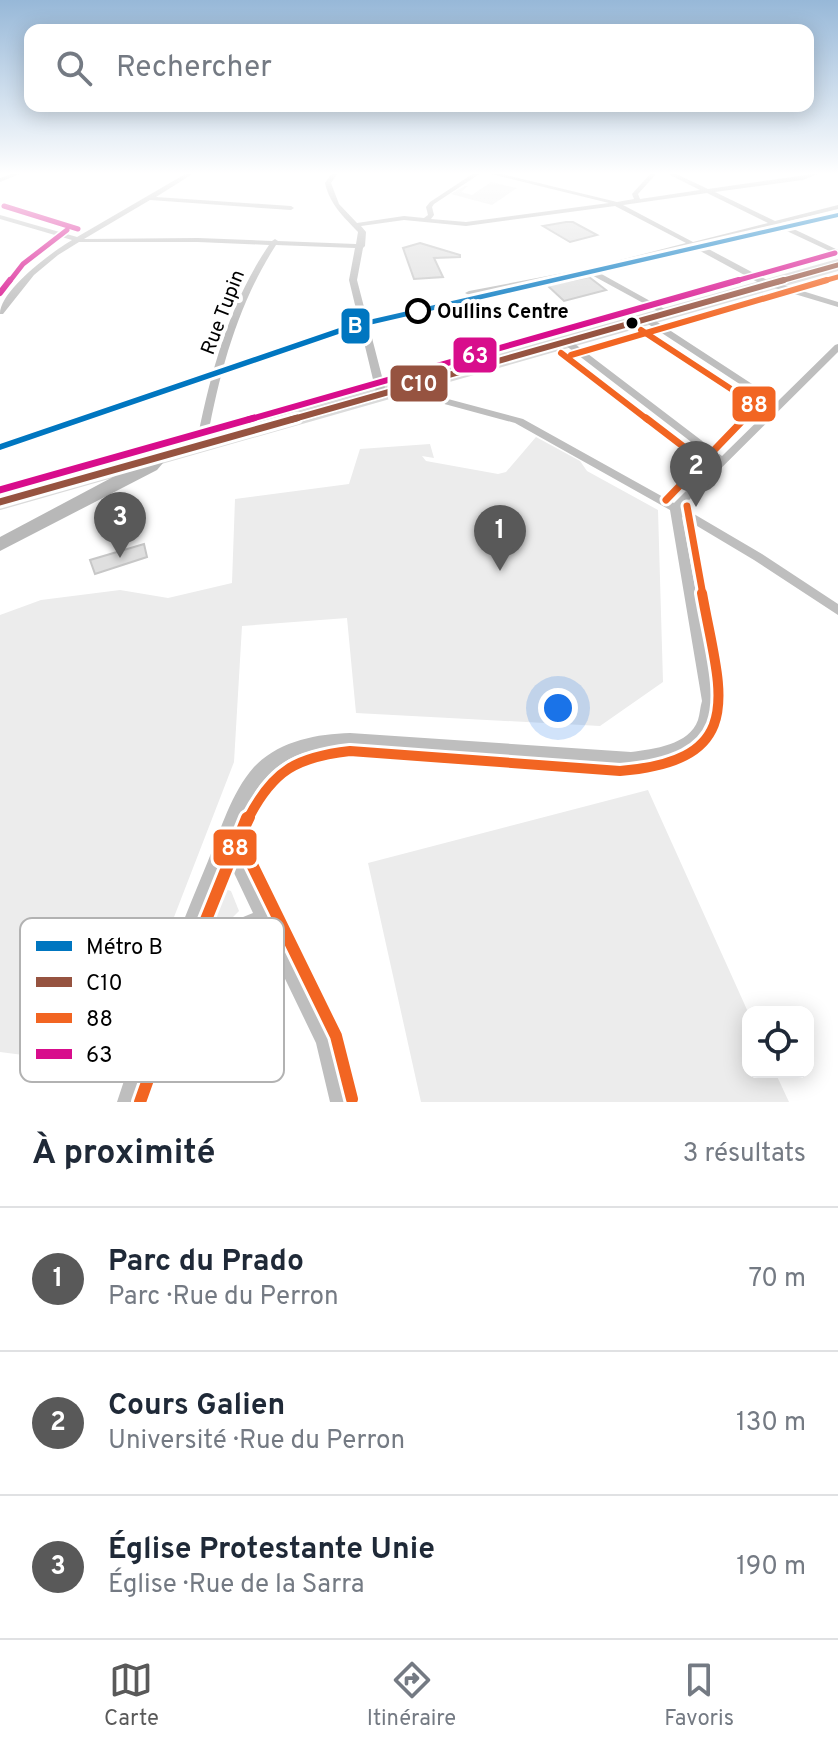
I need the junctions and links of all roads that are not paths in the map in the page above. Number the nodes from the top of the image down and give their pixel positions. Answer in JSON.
{"nodes":[{"id":1,"x":24,"y":224,"type":"edge"},
{"id":2,"x":102,"y":224,"type":"edge"},
{"id":3,"x":360,"y":224,"type":"edge"},
{"id":4,"x":655,"y":224,"type":"edge"},
{"id":5,"x":769,"y":224,"type":"edge"},
{"id":6,"x":778,"y":224,"type":"edge"},
{"id":7,"x":356,"y":225,"type":"joint"},
{"id":8,"x":74,"y":240,"type":"junction"},
{"id":9,"x":275,"y":241,"type":"junction"},
{"id":10,"x":692,"y":244,"type":"junction"},
{"id":11,"x":361,"y":246,"type":"junction"},
{"id":12,"x":838,"y":253,"type":"edge"},
{"id":13,"x":838,"y":265,"type":"edge"},
{"id":14,"x":589,"y":270,"type":"junction"},
{"id":15,"x":773,"y":284,"type":"junction"},
{"id":16,"x":469,"y":293,"type":"dead end"},
{"id":17,"x":838,"y":305,"type":"edge"},
{"id":18,"x":0,"y":312,"type":"edge"},
{"id":19,"x":667,"y":314,"type":"junction"},
{"id":20,"x":648,"y":320,"type":"junction"},
{"id":21,"x":568,"y":343,"type":"junction"},
{"id":22,"x":838,"y":347,"type":"edge"},
{"id":23,"x":403,"y":390,"type":"junction"},
{"id":24,"x":382,"y":396,"type":"junction"},
{"id":25,"x":776,"y":404,"type":"junction"},
{"id":26,"x":201,"y":447,"type":"junction"},
{"id":27,"x":160,"y":457,"type":"junction"},
{"id":28,"x":721,"y":460,"type":"junction"},
{"id":29,"x":0,"y":502,"type":"edge"},
{"id":30,"x":675,"y":508,"type":"junction"},
{"id":31,"x":709,"y":529,"type":"junction"},
{"id":32,"x":682,"y":544,"type":"junction"},
{"id":33,"x":0,"y":545,"type":"edge"},
{"id":34,"x":838,"y":610,"type":"edge"},
{"id":35,"x":226,"y":838,"type":"junction"},
{"id":36,"x":264,"y":917,"type":"edge"},
{"id":37,"x":194,"y":918,"type":"edge"},
{"id":38,"x":284,"y":958,"type":"edge"},
{"id":39,"x":134,"y":1082,"type":"edge"},
{"id":40,"x":127,"y":1102,"type":"edge"},
{"id":41,"x":340,"y":1102,"type":"edge"}],
"edges":[{"from":1,"to":8,"type":"street"},
{"from":2,"to":8,"type":"street"},
{"from":3,"to":7,"type":"street"},
{"from":4,"to":10,"type":"street"},
{"from":5,"to":10,"type":"street"},
{"from":6,"to":12,"type":"street"},
{"from":7,"to":11,"type":"street"},
{"from":8,"to":9,"type":"street"},
{"from":8,"to":18,"type":"street"},
{"from":9,"to":11,"type":"street"},
{"from":9,"to":26,"type":"street","name":"Rue Tupin"},
{"from":10,"to":14,"type":"street"},
{"from":10,"to":15,"type":"street"},
{"from":11,"to":24,"type":"street"},
{"from":13,"to":15,"type":"main road"},
{"from":14,"to":16,"type":"street"},
{"from":14,"to":19,"type":"street"},
{"from":15,"to":17,"type":"street"},
{"from":15,"to":19,"type":"main road"},
{"from":19,"to":20,"type":"main road"},
{"from":20,"to":21,"type":"main road"},
{"from":20,"to":25,"type":"street"},
{"from":21,"to":23,"type":"main road"},
{"from":21,"to":28,"type":"street"},
{"from":22,"to":25,"type":"street"},
{"from":23,"to":24,"type":"main road"},
{"from":23,"to":30,"type":"street"},
{"from":24,"to":26,"type":"main road"},
{"from":25,"to":28,"type":"street"},
{"from":26,"to":27,"type":"main road"},
{"from":27,"to":29,"type":"main road"},
{"from":27,"to":33,"type":"street"},
{"from":28,"to":30,"type":"street"},
{"from":30,"to":31,"type":"street"},
{"from":30,"to":32,"type":"street"},
{"from":31,"to":32,"type":"street"},
{"from":31,"to":34,"type":"street"},
{"from":32,"to":35,"type":"street"},
{"from":35,"to":36,"type":"street"},
{"from":35,"to":37,"type":"street"},
{"from":38,"to":41,"type":"street"},
{"from":39,"to":40,"type":"street"}]}
